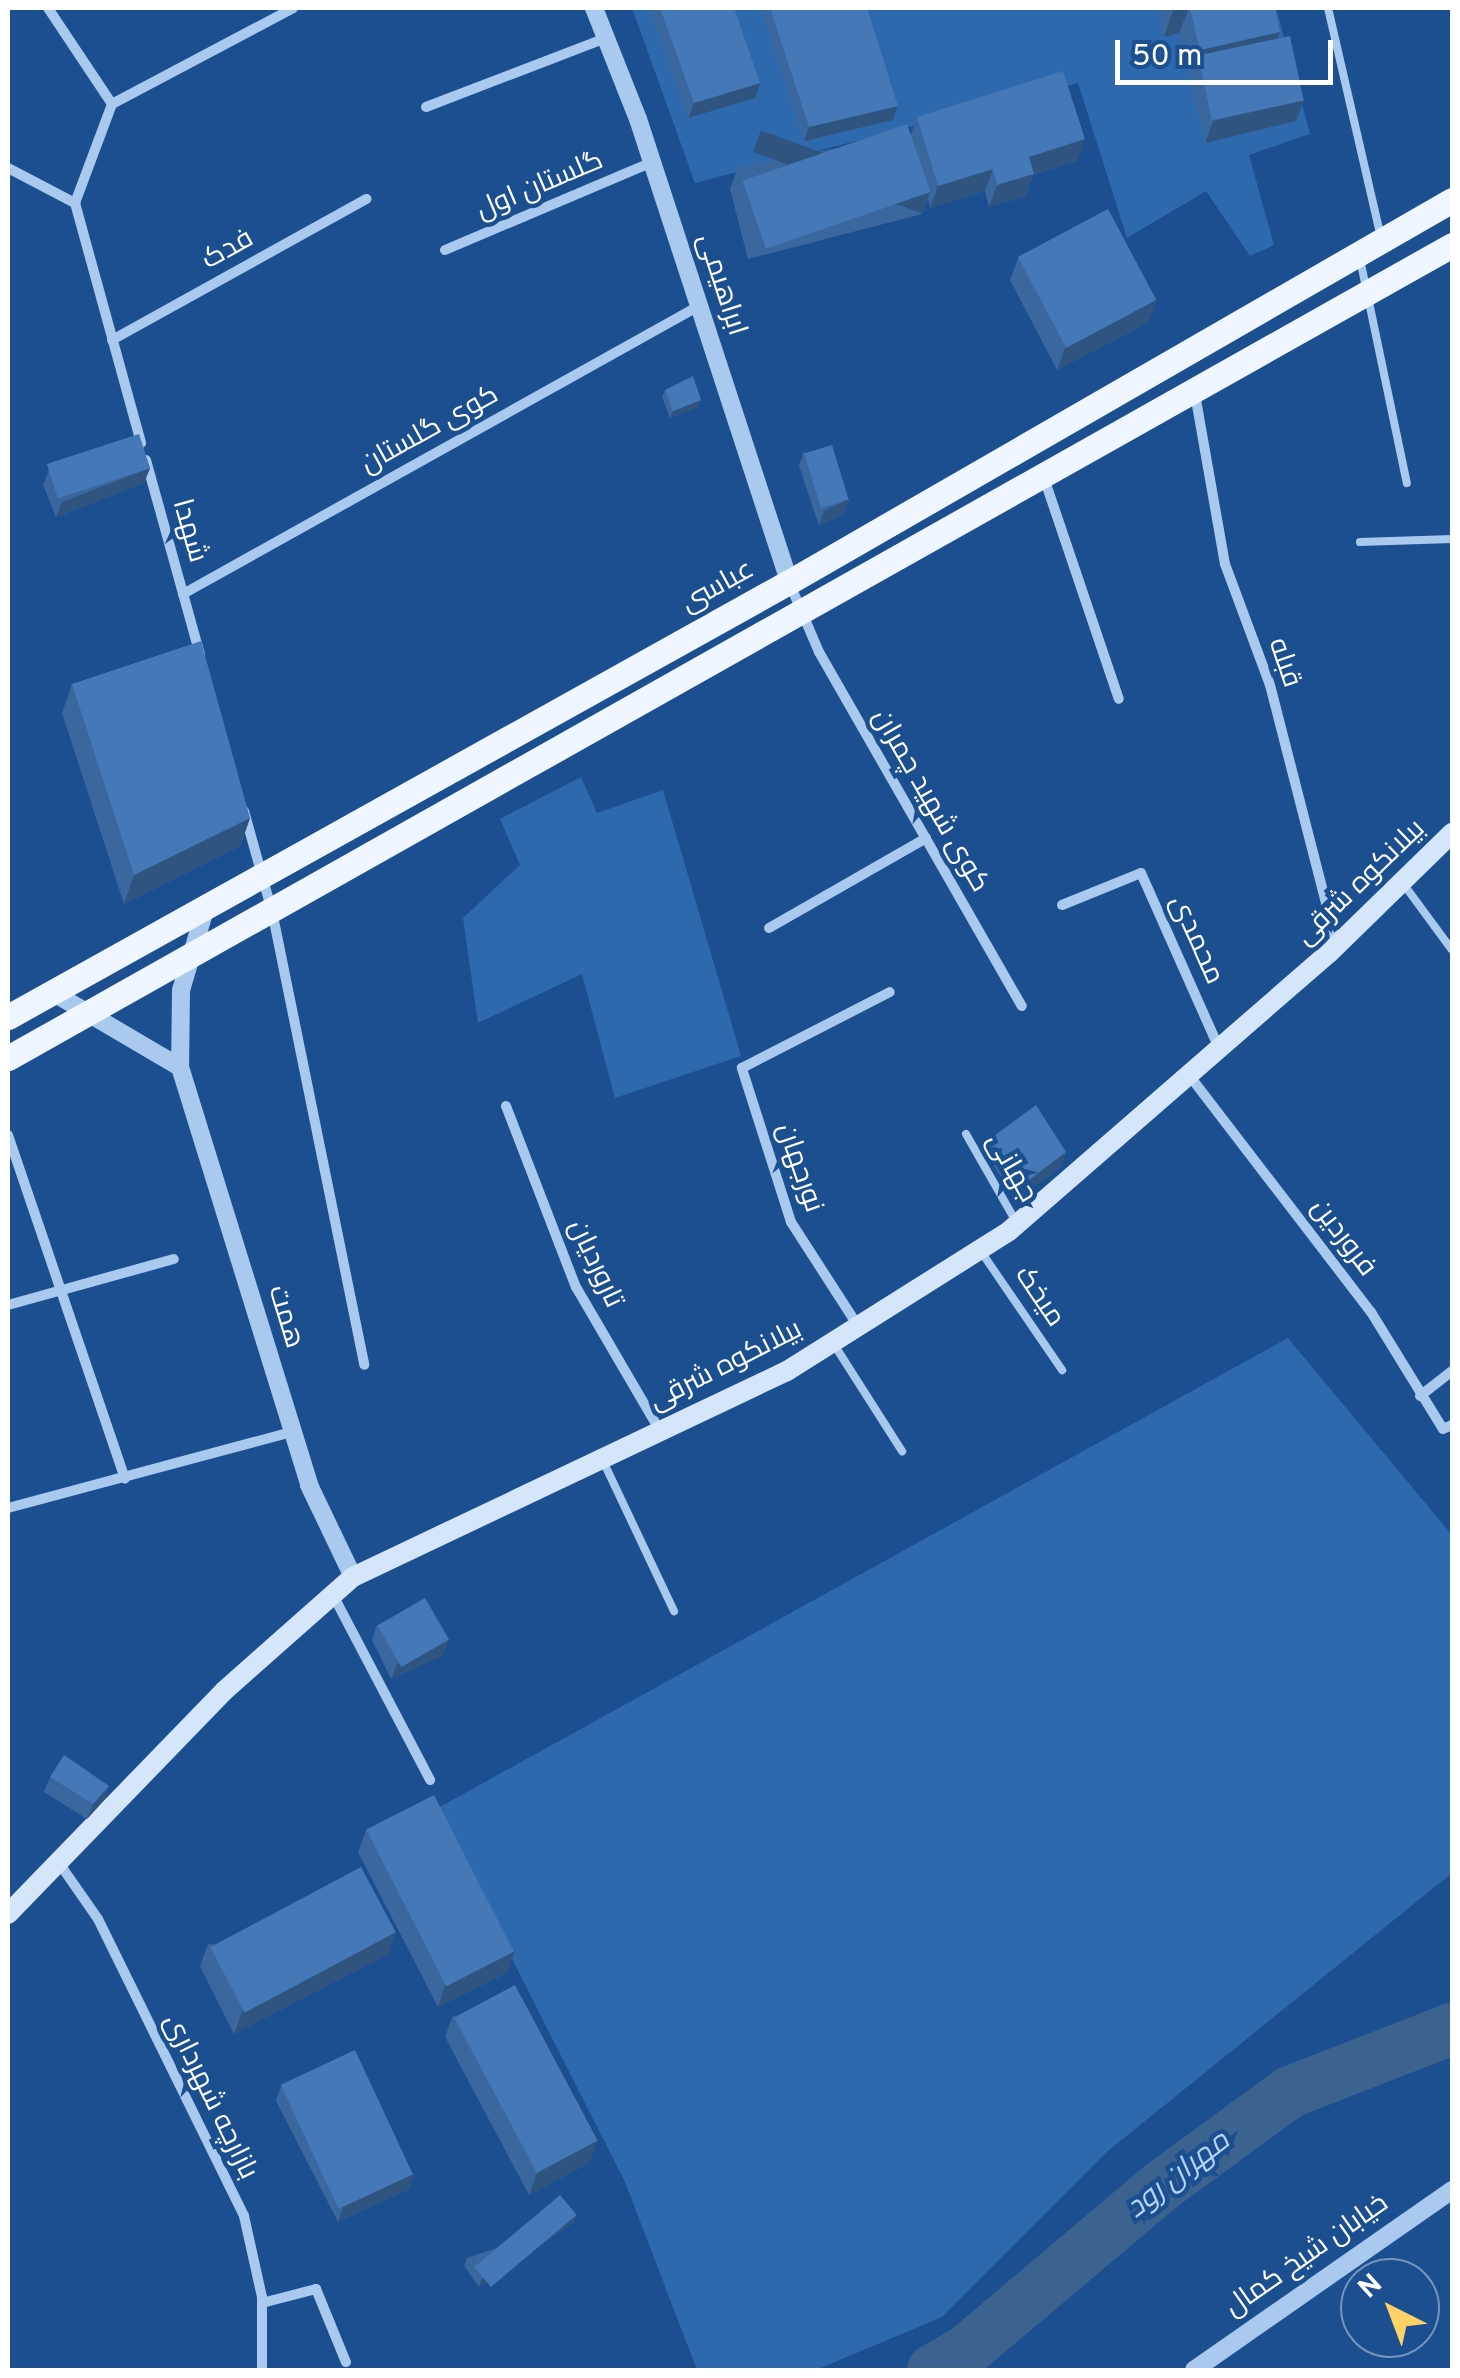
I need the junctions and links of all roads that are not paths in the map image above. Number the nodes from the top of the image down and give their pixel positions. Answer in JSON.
{"nodes":[{"id":1,"x":48,"y":8,"type":"edge"},
{"id":2,"x":293,"y":8,"type":"edge"},
{"id":3,"x":594,"y":8,"type":"edge"},
{"id":4,"x":1328,"y":8,"type":"edge"},
{"id":5,"x":606,"y":38,"type":"junction"},
{"id":6,"x":112,"y":104,"type":"junction"},
{"id":7,"x":426,"y":107,"type":"dead end"},
{"id":8,"x":652,"y":162,"type":"junction"},
{"id":9,"x":8,"y":168,"type":"edge"},
{"id":10,"x":366,"y":199,"type":"dead end"},
{"id":11,"x":1452,"y":200,"type":"edge"},
{"id":12,"x":75,"y":204,"type":"junction"},
{"id":13,"x":1382,"y":241,"type":"junction"},
{"id":14,"x":1452,"y":244,"type":"edge"},
{"id":15,"x":445,"y":250,"type":"dead end"},
{"id":16,"x":1359,"y":254,"type":"junction"},
{"id":17,"x":1367,"y":293,"type":"junction"},
{"id":18,"x":699,"y":306,"type":"junction"},
{"id":19,"x":112,"y":340,"type":"junction"},
{"id":20,"x":1185,"y":355,"type":"junction"},
{"id":21,"x":1194,"y":393,"type":"junction"},
{"id":22,"x":1044,"y":478,"type":"junction"},
{"id":23,"x":1408,"y":483,"type":"dead end"},
{"id":24,"x":1452,"y":538,"type":"edge"},
{"id":25,"x":1360,"y":542,"type":"dead end"},
{"id":26,"x":789,"y":582,"type":"junction"},
{"id":27,"x":184,"y":594,"type":"junction"},
{"id":28,"x":803,"y":616,"type":"junction"},
{"id":29,"x":204,"y":668,"type":"edge"},
{"id":30,"x":1119,"y":699,"type":"dead end"},
{"id":31,"x":240,"y":798,"type":"edge"},
{"id":32,"x":1452,"y":833,"type":"edge"},
{"id":33,"x":926,"y":838,"type":"junction"},
{"id":34,"x":260,"y":872,"type":"junction"},
{"id":35,"x":1402,"y":882,"type":"junction"},
{"id":36,"x":207,"y":903,"type":"junction"},
{"id":37,"x":1062,"y":905,"type":"dead end"},
{"id":38,"x":272,"y":911,"type":"junction"},
{"id":39,"x":769,"y":928,"type":"dead end"},
{"id":40,"x":1337,"y":946,"type":"junction"},
{"id":41,"x":1452,"y":950,"type":"edge"},
{"id":42,"x":193,"y":954,"type":"junction"},
{"id":43,"x":52,"y":992,"type":"junction"},
{"id":44,"x":890,"y":992,"type":"dead end"},
{"id":45,"x":1022,"y":1006,"type":"dead end"},
{"id":46,"x":91,"y":1012,"type":"junction"},
{"id":47,"x":8,"y":1017,"type":"edge"},
{"id":48,"x":1219,"y":1049,"type":"junction"},
{"id":49,"x":8,"y":1058,"type":"edge"},
{"id":50,"x":180,"y":1066,"type":"junction"},
{"id":51,"x":1189,"y":1075,"type":"junction"},
{"id":52,"x":506,"y":1106,"type":"dead end"},
{"id":53,"x":966,"y":1134,"type":"dead end"},
{"id":54,"x":8,"y":1135,"type":"edge"},
{"id":55,"x":1017,"y":1224,"type":"junction"},
{"id":56,"x":979,"y":1250,"type":"junction"},
{"id":57,"x":174,"y":1259,"type":"dead end"},
{"id":58,"x":60,"y":1288,"type":"junction"},
{"id":59,"x":8,"y":1305,"type":"edge"},
{"id":60,"x":858,"y":1326,"type":"junction"},
{"id":61,"x":832,"y":1342,"type":"junction"},
{"id":62,"x":364,"y":1365,"type":"dead end"},
{"id":63,"x":1062,"y":1370,"type":"dead end"},
{"id":64,"x":1452,"y":1371,"type":"edge"},
{"id":65,"x":1420,"y":1396,"type":"junction"},
{"id":66,"x":1452,"y":1425,"type":"edge"},
{"id":67,"x":660,"y":1431,"type":"junction"},
{"id":68,"x":292,"y":1432,"type":"junction"},
{"id":69,"x":902,"y":1451,"type":"dead end"},
{"id":70,"x":602,"y":1459,"type":"junction"},
{"id":71,"x":125,"y":1479,"type":"junction"},
{"id":72,"x":8,"y":1508,"type":"edge"},
{"id":73,"x":353,"y":1577,"type":"junction"},
{"id":74,"x":333,"y":1595,"type":"junction"},
{"id":75,"x":674,"y":1611,"type":"dead end"},
{"id":76,"x":430,"y":1780,"type":"dead end"},
{"id":77,"x":58,"y":1862,"type":"junction"},
{"id":78,"x":13,"y":1900,"type":"edge"},
{"id":79,"x":1452,"y":2190,"type":"edge"},
{"id":80,"x":262,"y":2303,"type":"junction"},
{"id":81,"x":346,"y":2362,"type":"dead end"},
{"id":82,"x":262,"y":2370,"type":"edge"},
{"id":83,"x":1194,"y":2370,"type":"edge"}],
"edges":[{"from":1,"to":6,"type":"street"},
{"from":2,"to":6,"type":"street"},
{"from":3,"to":5,"type":"street","name":"ابراهیمی"},
{"from":4,"to":13,"type":"lane"},
{"from":5,"to":7,"type":"street"},
{"from":5,"to":8,"type":"street","name":"ابراهیمی"},
{"from":6,"to":12,"type":"street"},
{"from":8,"to":15,"type":"street","name":"گلستان اول"},
{"from":8,"to":18,"type":"street","name":"ابراهیمی"},
{"from":9,"to":12,"type":"street"},
{"from":10,"to":19,"type":"street","name":"فدک"},
{"from":11,"to":13,"type":"main road","name":"عباسى"},
{"from":12,"to":19,"type":"street","name":"شهدا"},
{"from":13,"to":16,"type":"main road","name":"عباسى"},
{"from":14,"to":17,"type":"main road"},
{"from":16,"to":17,"type":"lane"},
{"from":16,"to":20,"type":"main road","name":"عباسى"},
{"from":17,"to":21,"type":"main road"},
{"from":17,"to":23,"type":"lane"},
{"from":18,"to":26,"type":"street","name":"ابراهیمی"},
{"from":18,"to":27,"type":"street","name":"کوی گلستان"},
{"from":19,"to":27,"type":"street","name":"شهدا"},
{"from":20,"to":21,"type":"main road"},
{"from":20,"to":26,"type":"main road","name":"عباسى"},
{"from":21,"to":22,"type":"main road"},
{"from":21,"to":40,"type":"street","name":"قبله"},
{"from":22,"to":28,"type":"main road"},
{"from":22,"to":30,"type":"street"},
{"from":24,"to":25,"type":"lane"},
{"from":26,"to":28,"type":"street","name":"کوی شهید چمران"},
{"from":26,"to":34,"type":"main road","name":"عباسى"},
{"from":27,"to":29,"type":"street","name":"شهدا"},
{"from":28,"to":33,"type":"street","name":"کوی شهید چمران"},
{"from":28,"to":38,"type":"main road"},
{"from":31,"to":34,"type":"street"},
{"from":32,"to":35,"type":"main road","name":"بیلانکوه شرقی"},
{"from":33,"to":39,"type":"street"},
{"from":33,"to":45,"type":"street","name":"کوی شهید چمران"},
{"from":34,"to":36,"type":"main road","name":"عباسى"},
{"from":34,"to":38,"type":"street"},
{"from":35,"to":40,"type":"main road","name":"بیلانکوه شرقی"},
{"from":35,"to":41,"type":"lane"},
{"from":36,"to":42,"type":"street","name":"همت"},
{"from":36,"to":43,"type":"main road","name":"عباسى"},
{"from":37,"to":48,"type":"street","name":"محمدی"},
{"from":38,"to":42,"type":"main road"},
{"from":38,"to":62,"type":"street"},
{"from":40,"to":48,"type":"main road","name":"بیلانکوه شرقی"},
{"from":42,"to":46,"type":"main road"},
{"from":42,"to":50,"type":"street","name":"همت"},
{"from":43,"to":46,"type":"street"},
{"from":43,"to":47,"type":"main road","name":"عباسى"},
{"from":44,"to":60,"type":"street","name":"نورجهان"},
{"from":46,"to":49,"type":"main road"},
{"from":46,"to":50,"type":"street"},
{"from":48,"to":51,"type":"main road","name":"بیلانکوه شرقی"},
{"from":50,"to":68,"type":"street","name":"همت"},
{"from":51,"to":55,"type":"main road","name":"بیلانکوه شرقی"},
{"from":51,"to":65,"type":"street","name":"فروردین"},
{"from":52,"to":67,"type":"street","name":"تاروردیان"},
{"from":53,"to":55,"type":"lane","name":"جهانی"},
{"from":54,"to":58,"type":"street"},
{"from":55,"to":56,"type":"main road","name":"بیلانکوه شرقی"},
{"from":56,"to":60,"type":"main road","name":"بیلانکوه شرقی"},
{"from":56,"to":63,"type":"lane","name":"میخک"},
{"from":57,"to":58,"type":"street"},
{"from":58,"to":59,"type":"street"},
{"from":58,"to":71,"type":"street"},
{"from":60,"to":61,"type":"main road","name":"بیلانکوه شرقی"},
{"from":61,"to":67,"type":"main road","name":"بیلانکوه شرقی"},
{"from":61,"to":69,"type":"lane"},
{"from":64,"to":65,"type":"street"},
{"from":65,"to":66,"type":"street","name":"فروردین"},
{"from":67,"to":70,"type":"main road","name":"بیلانکوه شرقی"},
{"from":68,"to":71,"type":"street"},
{"from":68,"to":73,"type":"street","name":"همت"},
{"from":70,"to":73,"type":"main road","name":"بیلانکوه شرقی"},
{"from":70,"to":75,"type":"lane"},
{"from":71,"to":72,"type":"street"},
{"from":73,"to":74,"type":"main road","name":"بیلانکوه شرقی"},
{"from":74,"to":76,"type":"street"},
{"from":74,"to":77,"type":"main road","name":"بیلانکوه شرقی"},
{"from":77,"to":78,"type":"main road","name":"بیلانکوه شرقی"},
{"from":77,"to":80,"type":"street","name":"بازارچه شهرداری"},
{"from":79,"to":83,"type":"street","name":"خیابان شیخ کمال"},
{"from":80,"to":81,"type":"street"},
{"from":80,"to":82,"type":"street","name":"بازارچه شهرداری"}]}
